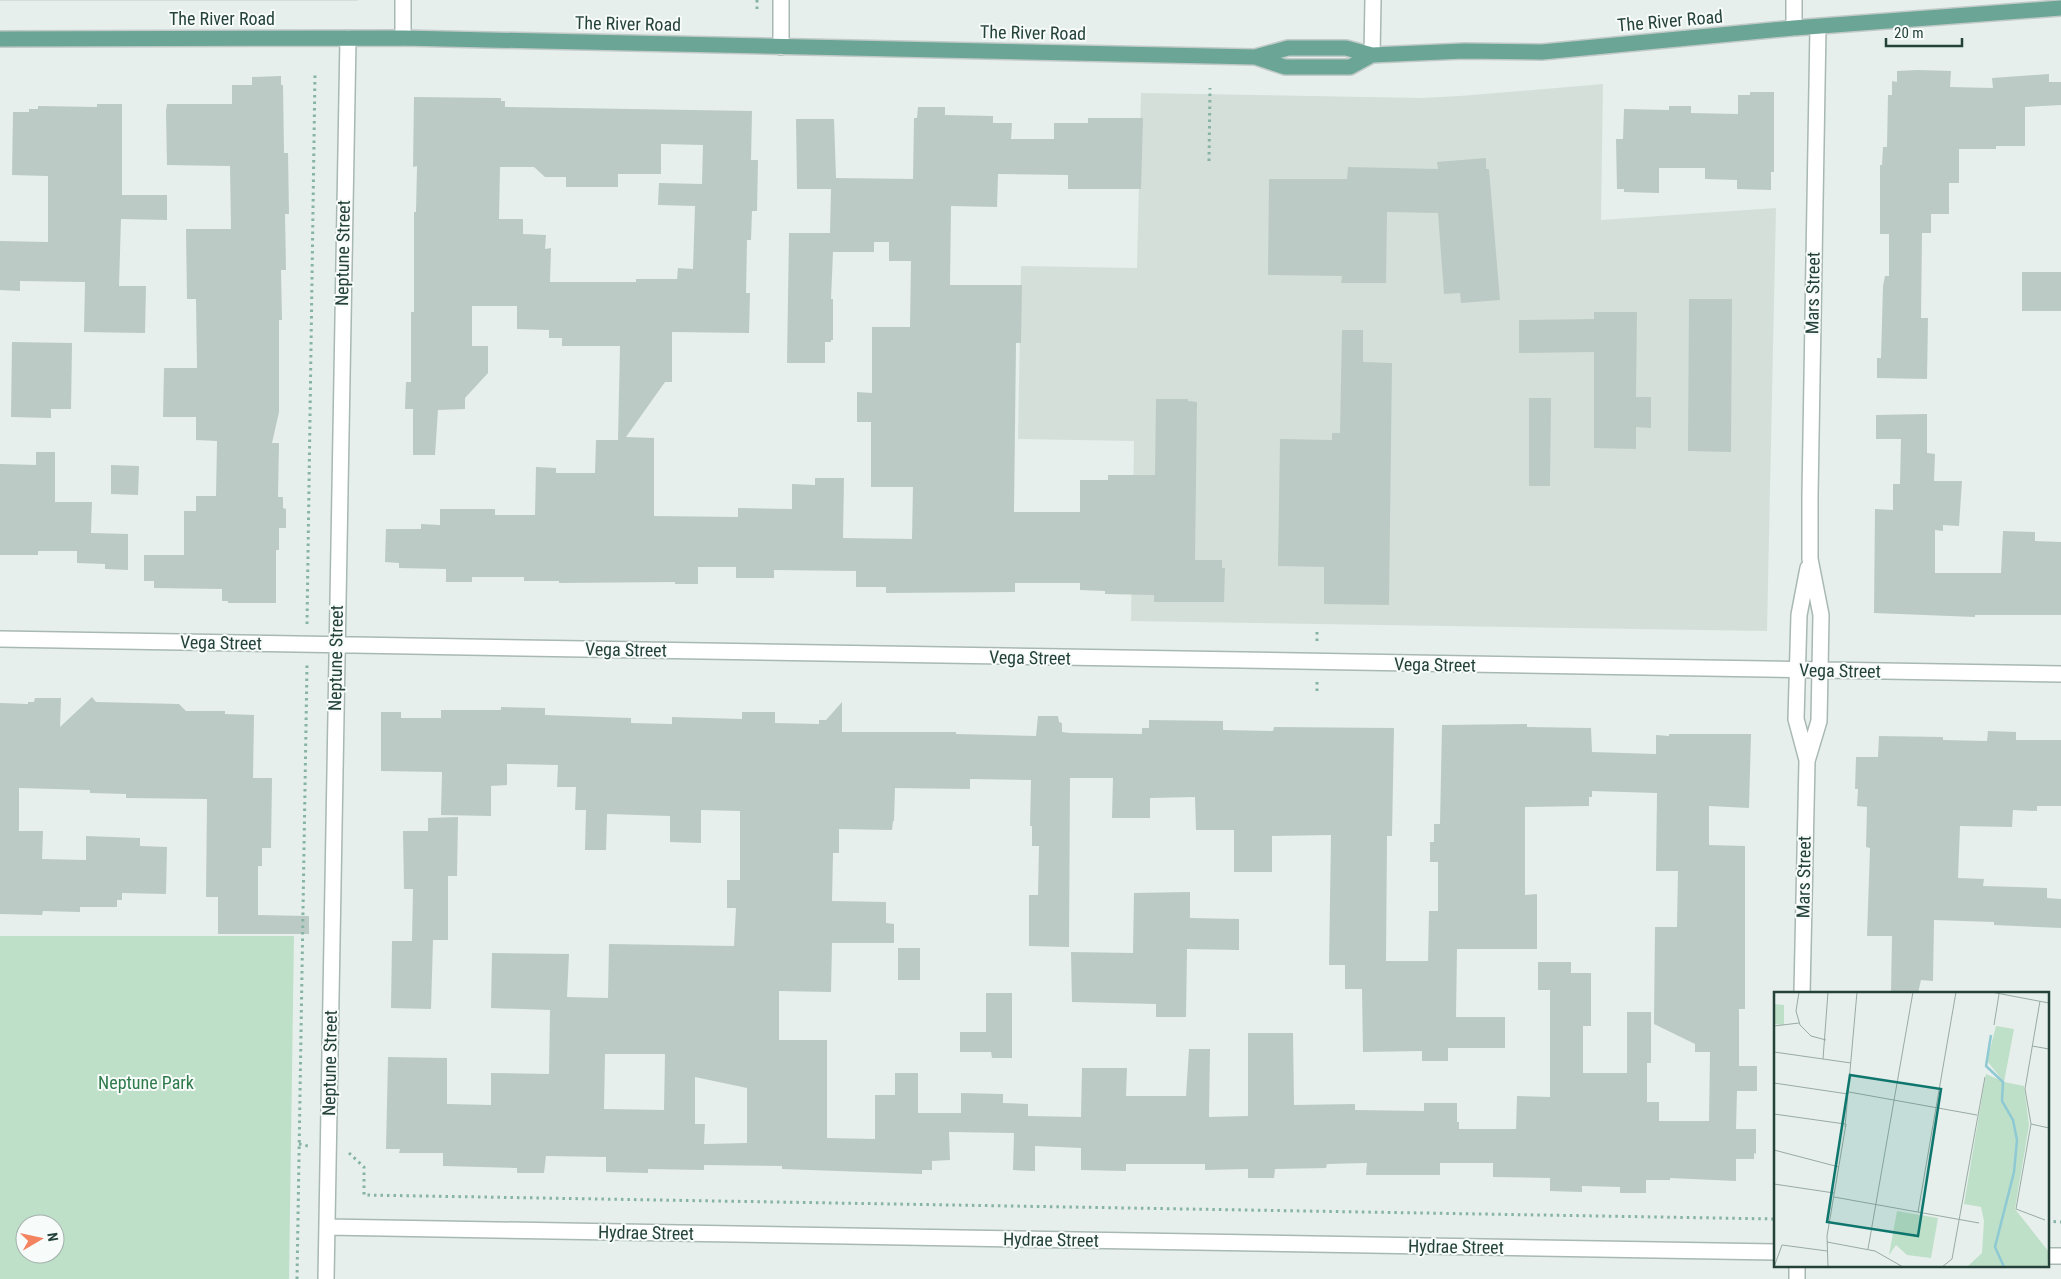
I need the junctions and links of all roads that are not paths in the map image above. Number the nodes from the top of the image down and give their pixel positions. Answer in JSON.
{"nodes":[{"id":1,"x":403,"y":0,"type":"edge"},
{"id":2,"x":781,"y":0,"type":"edge"},
{"id":3,"x":1373,"y":0,"type":"edge"},
{"id":4,"x":1794,"y":0,"type":"edge"},
{"id":5,"x":2061,"y":8,"type":"edge"},
{"id":6,"x":1818,"y":27,"type":"junction"},
{"id":7,"x":1794,"y":28,"type":"junction"},
{"id":8,"x":348,"y":38,"type":"junction"},
{"id":9,"x":403,"y":38,"type":"junction"},
{"id":10,"x":0,"y":39,"type":"edge"},
{"id":11,"x":781,"y":47,"type":"junction"},
{"id":12,"x":1372,"y":55,"type":"junction"},
{"id":13,"x":1810,"y":559,"type":"junction"},
{"id":14,"x":0,"y":639,"type":"edge"},
{"id":15,"x":336,"y":645,"type":"junction"},
{"id":16,"x":1797,"y":670,"type":"junction"},
{"id":17,"x":1820,"y":670,"type":"junction"},
{"id":18,"x":2061,"y":674,"type":"edge"},
{"id":19,"x":1807,"y":761,"type":"junction"},
{"id":20,"x":1802,"y":992,"type":"edge"},
{"id":21,"x":327,"y":1227,"type":"junction"},
{"id":22,"x":1774,"y":1252,"type":"edge"},
{"id":23,"x":2048,"y":1256,"type":"edge"},
{"id":24,"x":2061,"y":1256,"type":"edge"},
{"id":25,"x":1797,"y":1266,"type":"edge"},
{"id":26,"x":326,"y":1279,"type":"edge"},
{"id":27,"x":1797,"y":1279,"type":"edge"}],
"edges":[{"from":1,"to":9,"type":"street"},
{"from":2,"to":11,"type":"street"},
{"from":3,"to":12,"type":"street"},
{"from":4,"to":7,"type":"street"},
{"from":5,"to":6,"type":"main road","name":"The River Road"},
{"from":6,"to":7,"type":"main road","name":"The River Road"},
{"from":6,"to":13,"type":"street","name":"Mars Street"},
{"from":7,"to":12,"type":"main road","name":"The River Road"},
{"from":8,"to":9,"type":"main road","name":"The River Road"},
{"from":8,"to":10,"type":"main road","name":"The River Road"},
{"from":8,"to":15,"type":"street","name":"Neptune Street"},
{"from":9,"to":11,"type":"main road","name":"The River Road"},
{"from":11,"to":12,"type":"main road","name":"The River Road"},
{"from":13,"to":16,"type":"street","name":"Mars Street"},
{"from":13,"to":17,"type":"street","name":"Mars Street"},
{"from":14,"to":15,"type":"street","name":"Vega Street"},
{"from":15,"to":16,"type":"street","name":"Vega Street"},
{"from":15,"to":21,"type":"street","name":"Neptune Street"},
{"from":16,"to":17,"type":"street","name":"Vega Street"},
{"from":16,"to":19,"type":"street","name":"Mars Street"},
{"from":17,"to":18,"type":"street","name":"Vega Street"},
{"from":17,"to":19,"type":"street","name":"Mars Street"},
{"from":19,"to":20,"type":"street","name":"Mars Street"},
{"from":21,"to":22,"type":"street","name":"Hydrae Street"},
{"from":21,"to":26,"type":"street","name":"Neptune Street"},
{"from":23,"to":24,"type":"street"},
{"from":25,"to":27,"type":"street"}]}
